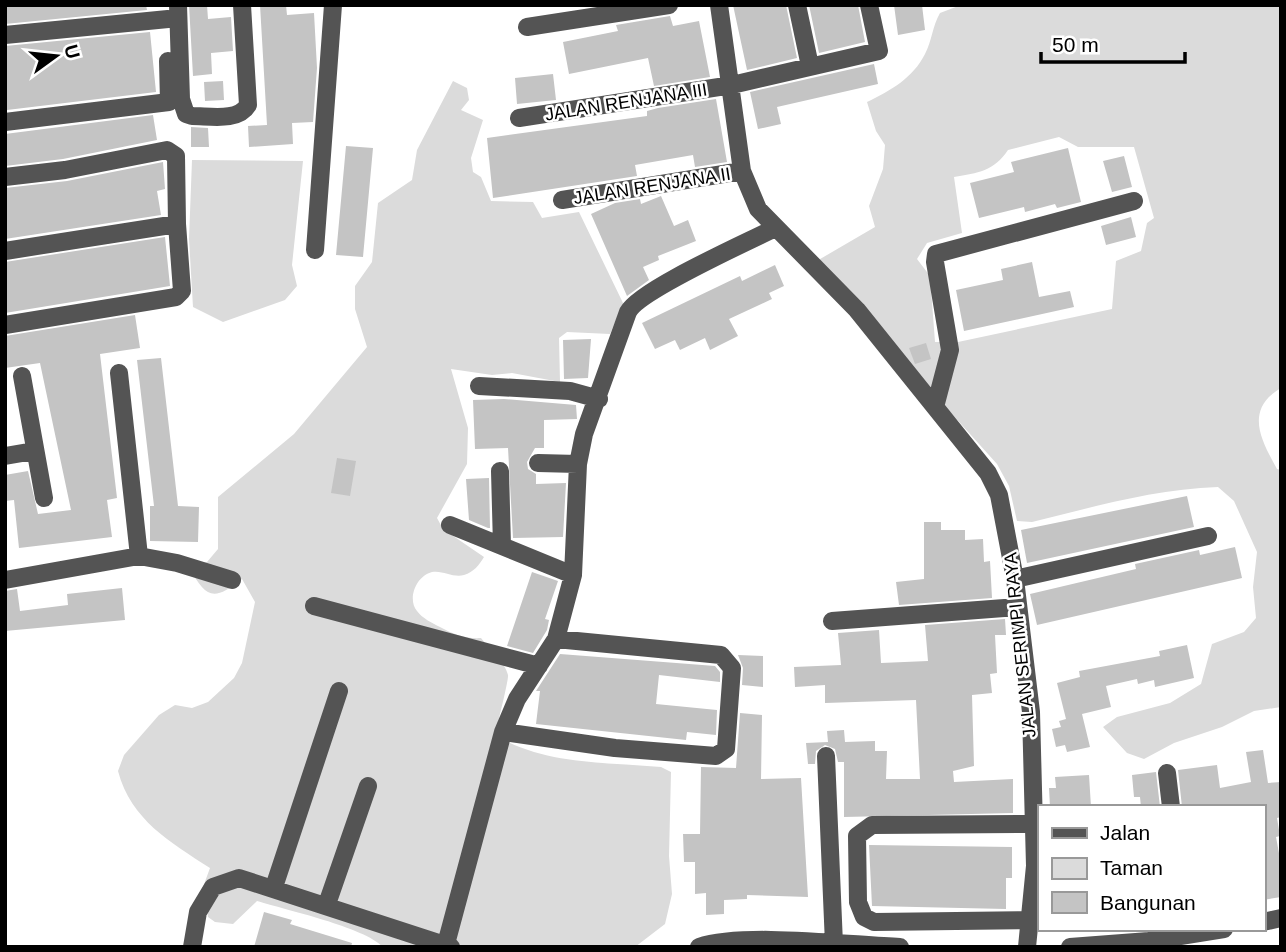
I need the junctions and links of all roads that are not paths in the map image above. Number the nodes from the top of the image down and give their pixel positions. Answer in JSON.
{"nodes":[{"id":1,"x":242,"y":5,"type":"edge"},
{"id":2,"x":333,"y":5,"type":"edge"},
{"id":3,"x":669,"y":5,"type":"edge"},
{"id":4,"x":719,"y":5,"type":"edge"},
{"id":5,"x":797,"y":5,"type":"edge"},
{"id":6,"x":869,"y":5,"type":"edge"},
{"id":7,"x":171,"y":10,"type":"edge"},
{"id":8,"x":527,"y":27,"type":"dead end"},
{"id":9,"x":5,"y":35,"type":"edge"},
{"id":10,"x":810,"y":66,"type":"junction"},
{"id":11,"x":732,"y":86,"type":"junction"},
{"id":12,"x":519,"y":118,"type":"dead end"},
{"id":13,"x":5,"y":122,"type":"edge"},
{"id":14,"x":742,"y":171,"type":"junction"},
{"id":15,"x":5,"y":177,"type":"edge"},
{"id":16,"x":562,"y":200,"type":"dead end"},
{"id":17,"x":1134,"y":201,"type":"dead end"},
{"id":18,"x":177,"y":224,"type":"junction"},
{"id":19,"x":775,"y":228,"type":"junction"},
{"id":20,"x":315,"y":250,"type":"dead end"},
{"id":21,"x":5,"y":251,"type":"edge"},
{"id":22,"x":5,"y":325,"type":"edge"},
{"id":23,"x":119,"y":373,"type":"dead end"},
{"id":24,"x":22,"y":376,"type":"dead end"},
{"id":25,"x":479,"y":386,"type":"dead end"},
{"id":26,"x":599,"y":399,"type":"junction"},
{"id":27,"x":935,"y":407,"type":"junction"},
{"id":28,"x":34,"y":451,"type":"junction"},
{"id":29,"x":5,"y":456,"type":"edge"},
{"id":30,"x":538,"y":463,"type":"dead end"},
{"id":31,"x":578,"y":464,"type":"junction"},
{"id":32,"x":500,"y":471,"type":"dead end"},
{"id":33,"x":44,"y":498,"type":"dead end"},
{"id":34,"x":450,"y":525,"type":"dead end"},
{"id":35,"x":1208,"y":536,"type":"dead end"},
{"id":36,"x":502,"y":546,"type":"junction"},
{"id":37,"x":139,"y":556,"type":"junction"},
{"id":38,"x":573,"y":575,"type":"junction"},
{"id":39,"x":1015,"y":579,"type":"junction"},
{"id":40,"x":5,"y":580,"type":"edge"},
{"id":41,"x":232,"y":580,"type":"dead end"},
{"id":42,"x":314,"y":606,"type":"dead end"},
{"id":43,"x":1018,"y":607,"type":"junction"},
{"id":44,"x":832,"y":621,"type":"dead end"},
{"id":45,"x":556,"y":639,"type":"junction"},
{"id":46,"x":538,"y":666,"type":"junction"},
{"id":47,"x":339,"y":691,"type":"dead end"},
{"id":48,"x":503,"y":733,"type":"junction"},
{"id":49,"x":826,"y":756,"type":"dead end"},
{"id":50,"x":1167,"y":773,"type":"dead end"},
{"id":51,"x":368,"y":786,"type":"dead end"},
{"id":52,"x":1171,"y":805,"type":"edge"},
{"id":53,"x":1033,"y":824,"type":"junction"},
{"id":54,"x":274,"y":887,"type":"junction"},
{"id":55,"x":327,"y":904,"type":"junction"},
{"id":56,"x":1032,"y":920,"type":"junction"},
{"id":57,"x":1217,"y":931,"type":"edge"},
{"id":58,"x":1196,"y":937,"type":"edge"},
{"id":59,"x":834,"y":944,"type":"junction"},
{"id":60,"x":449,"y":945,"type":"edge"},
{"id":61,"x":192,"y":947,"type":"edge"},
{"id":62,"x":699,"y":947,"type":"edge"},
{"id":63,"x":900,"y":947,"type":"edge"},
{"id":64,"x":1027,"y":947,"type":"edge"},
{"id":65,"x":1070,"y":947,"type":"edge"}],
"edges":[{"from":1,"to":7,"type":"street"},
{"from":2,"to":20,"type":"street"},
{"from":3,"to":8,"type":"street"},
{"from":4,"to":11,"type":"street","name":"JALAN SERIMPI RAYA"},
{"from":5,"to":10,"type":"street"},
{"from":6,"to":10,"type":"street","name":"JALAN RENJANA III"},
{"from":7,"to":9,"type":"street"},
{"from":7,"to":13,"type":"street"},
{"from":10,"to":11,"type":"street","name":"JALAN RENJANA III"},
{"from":11,"to":12,"type":"street","name":"JALAN RENJANA III"},
{"from":11,"to":14,"type":"street","name":"JALAN SERIMPI RAYA"},
{"from":14,"to":16,"type":"street","name":"JALAN RENJANA II"},
{"from":14,"to":19,"type":"street","name":"JALAN SERIMPI RAYA"},
{"from":15,"to":18,"type":"street"},
{"from":17,"to":27,"type":"street"},
{"from":18,"to":21,"type":"street"},
{"from":18,"to":22,"type":"street"},
{"from":19,"to":26,"type":"street"},
{"from":19,"to":27,"type":"street","name":"JALAN SERIMPI RAYA"},
{"from":23,"to":37,"type":"street"},
{"from":24,"to":28,"type":"street"},
{"from":25,"to":26,"type":"street"},
{"from":26,"to":31,"type":"street"},
{"from":27,"to":39,"type":"street","name":"JALAN SERIMPI RAYA"},
{"from":28,"to":29,"type":"street"},
{"from":28,"to":33,"type":"street"},
{"from":30,"to":31,"type":"street"},
{"from":31,"to":38,"type":"street"},
{"from":32,"to":36,"type":"street"},
{"from":34,"to":36,"type":"street"},
{"from":35,"to":39,"type":"street"},
{"from":36,"to":38,"type":"street"},
{"from":37,"to":40,"type":"street"},
{"from":37,"to":41,"type":"street"},
{"from":38,"to":45,"type":"street"},
{"from":39,"to":43,"type":"street","name":"JALAN SERIMPI RAYA"},
{"from":42,"to":46,"type":"street"},
{"from":43,"to":44,"type":"street"},
{"from":43,"to":53,"type":"street","name":"JALAN SERIMPI RAYA"},
{"from":45,"to":46,"type":"street"},
{"from":45,"to":48,"type":"street"},
{"from":46,"to":48,"type":"street"},
{"from":47,"to":54,"type":"street"},
{"from":48,"to":60,"type":"street"},
{"from":49,"to":59,"type":"street"},
{"from":50,"to":52,"type":"street"},
{"from":51,"to":55,"type":"street"},
{"from":53,"to":56,"type":"street","name":"JALAN SERIMPI RAYA"},
{"from":53,"to":56,"type":"street"},
{"from":54,"to":55,"type":"street"},
{"from":54,"to":61,"type":"street"},
{"from":55,"to":60,"type":"street"},
{"from":56,"to":64,"type":"street","name":"JALAN SERIMPI RAYA"},
{"from":57,"to":58,"type":"street"},
{"from":58,"to":65,"type":"street"},
{"from":59,"to":62,"type":"street"},
{"from":59,"to":63,"type":"street"}]}
